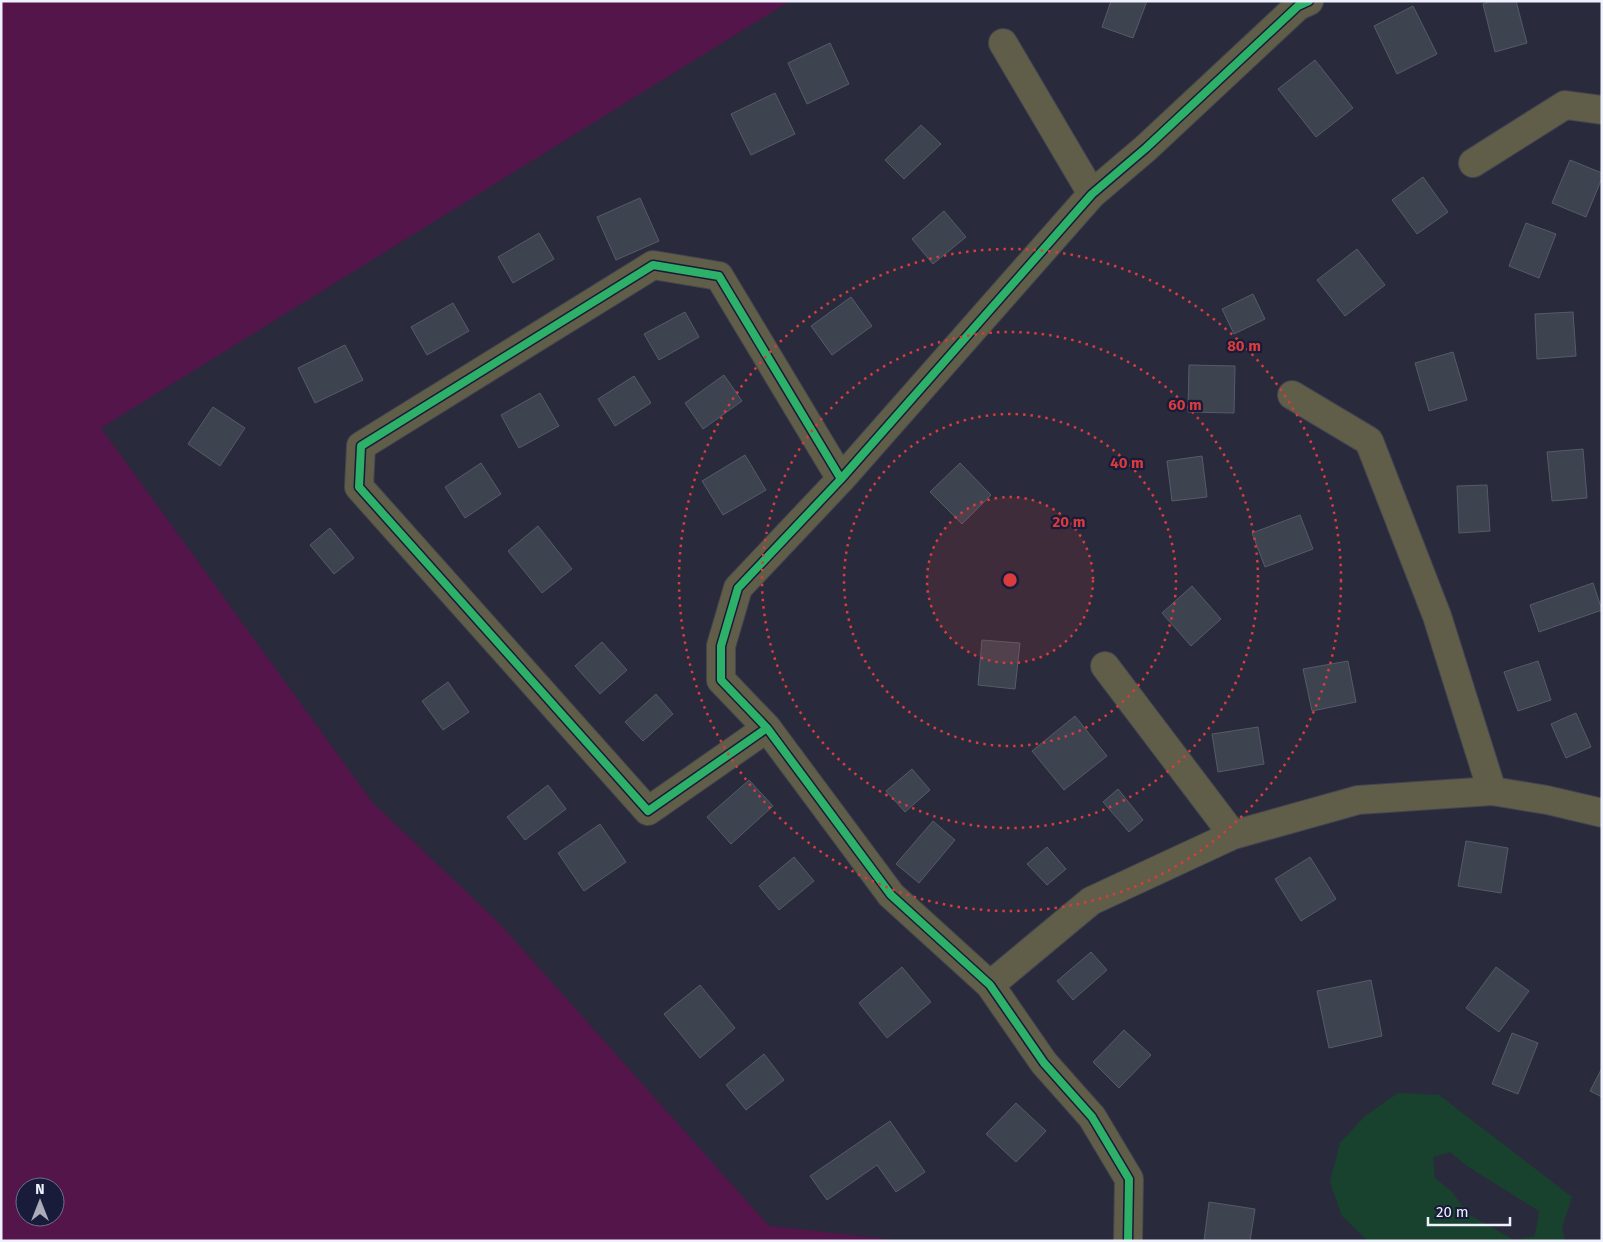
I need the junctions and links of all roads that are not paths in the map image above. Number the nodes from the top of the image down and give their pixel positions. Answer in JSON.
{"nodes":[{"id":1,"x":1309,"y":1,"type":"edge"},
{"id":2,"x":1003,"y":43,"type":"dead end"},
{"id":3,"x":1602,"y":110,"type":"edge"},
{"id":4,"x":1473,"y":163,"type":"dead end"},
{"id":5,"x":1092,"y":194,"type":"junction"},
{"id":6,"x":1292,"y":395,"type":"dead end"},
{"id":7,"x":841,"y":479,"type":"junction"},
{"id":8,"x":1105,"y":666,"type":"dead end"},
{"id":9,"x":767,"y":728,"type":"junction"},
{"id":10,"x":1492,"y":791,"type":"junction"},
{"id":11,"x":1602,"y":813,"type":"edge"},
{"id":12,"x":1233,"y":835,"type":"junction"},
{"id":13,"x":990,"y":985,"type":"junction"},
{"id":14,"x":1128,"y":1241,"type":"edge"}],
"edges":[{"from":1,"to":5,"type":"street"},
{"from":2,"to":5,"type":"street"},
{"from":3,"to":4,"type":"street"},
{"from":5,"to":7,"type":"street"},
{"from":6,"to":10,"type":"street"},
{"from":7,"to":9,"type":"street"},
{"from":7,"to":9,"type":"street"},
{"from":8,"to":12,"type":"street"},
{"from":9,"to":13,"type":"street"},
{"from":10,"to":11,"type":"street"},
{"from":10,"to":12,"type":"street"},
{"from":12,"to":13,"type":"street"},
{"from":13,"to":14,"type":"street"}]}
